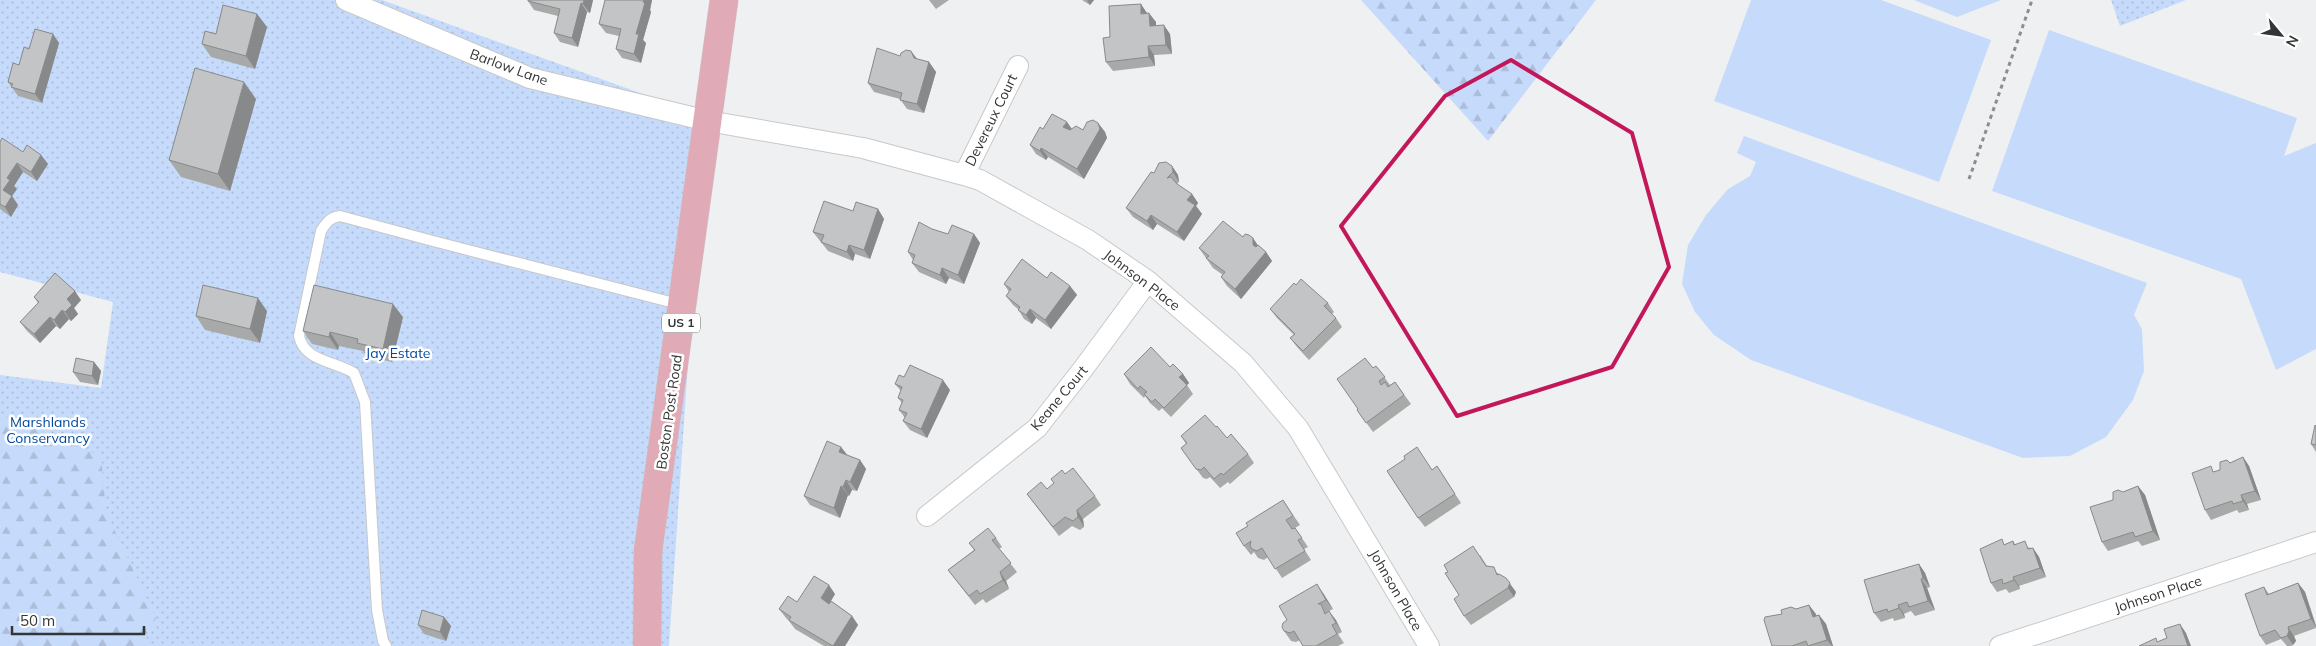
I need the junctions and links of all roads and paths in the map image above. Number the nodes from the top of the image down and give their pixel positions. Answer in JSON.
{"nodes":[{"id":1,"x":346,"y":0,"type":"edge"},
{"id":2,"x":724,"y":0,"type":"edge"},
{"id":3,"x":2032,"y":0,"type":"edge"},
{"id":4,"x":382,"y":8,"type":"edge"},
{"id":5,"x":1018,"y":66,"type":"dead end"},
{"id":6,"x":708,"y":121,"type":"junction"},
{"id":7,"x":964,"y":175,"type":"junction"},
{"id":8,"x":1969,"y":179,"type":"dead end"},
{"id":9,"x":1148,"y":281,"type":"junction"},
{"id":10,"x":683,"y":305,"type":"junction"},
{"id":11,"x":927,"y":516,"type":"dead end"},
{"id":12,"x":2316,"y":542,"type":"edge"},
{"id":13,"x":386,"y":646,"type":"edge"},
{"id":14,"x":647,"y":646,"type":"edge"},
{"id":15,"x":1429,"y":646,"type":"edge"},
{"id":16,"x":2000,"y":646,"type":"edge"}],
"edges":[{"from":1,"to":4,"type":"street","name":"Barlow Lane"},
{"from":2,"to":6,"type":"main road","name":"Boston Post Road","number":"US 1"},
{"from":3,"to":8,"type":"path"},
{"from":4,"to":6,"type":"street","name":"Barlow Lane"},
{"from":5,"to":7,"type":"street","name":"Devereux Court"},
{"from":6,"to":7,"type":"street","name":"Johnson Place"},
{"from":6,"to":10,"type":"main road","name":"Boston Post Road","number":"US 1"},
{"from":7,"to":9,"type":"street","name":"Johnson Place"},
{"from":9,"to":11,"type":"street","name":"Keane Court"},
{"from":9,"to":15,"type":"street","name":"Johnson Place"},
{"from":10,"to":13,"type":"lane"},
{"from":10,"to":14,"type":"main road","name":"Boston Post Road","number":"US 1"},
{"from":12,"to":16,"type":"street","name":"Johnson Place"}]}
